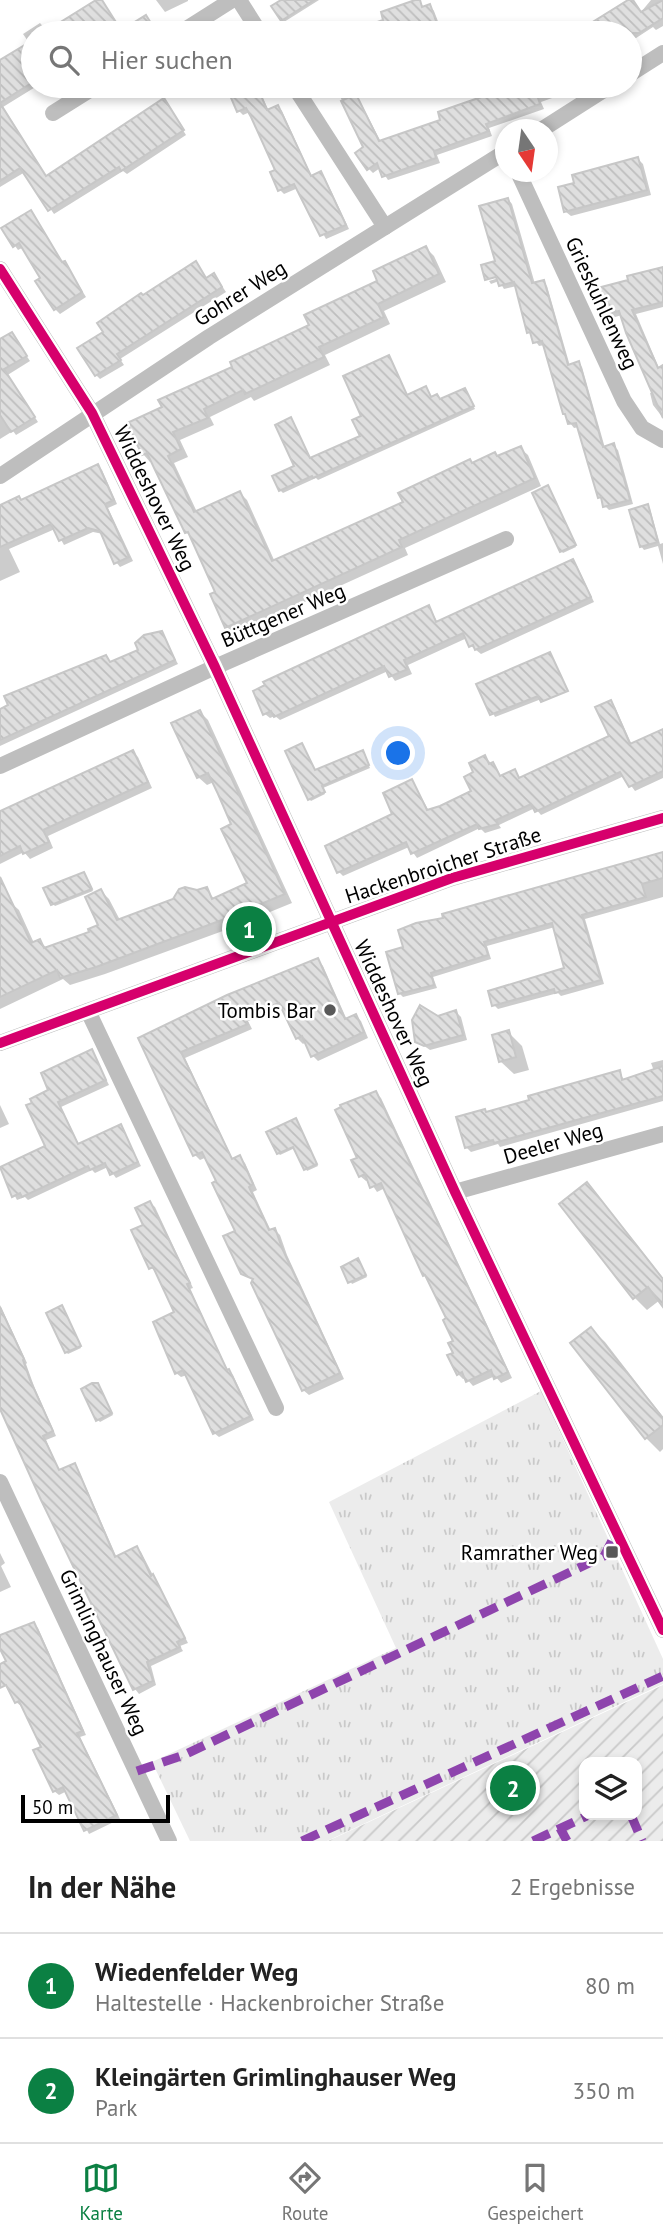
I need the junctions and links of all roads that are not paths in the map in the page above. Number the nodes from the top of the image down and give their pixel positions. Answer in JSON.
{"nodes":[{"id":1,"x":232,"y":0,"type":"edge"},
{"id":2,"x":239,"y":0,"type":"edge"},
{"id":3,"x":199,"y":21,"type":"edge"},
{"id":4,"x":252,"y":21,"type":"edge"},
{"id":5,"x":663,"y":53,"type":"edge"},
{"id":6,"x":642,"y":66,"type":"edge"},
{"id":7,"x":77,"y":98,"type":"edge"},
{"id":8,"x":302,"y":98,"type":"edge"},
{"id":9,"x":591,"y":98,"type":"edge"},
{"id":10,"x":53,"y":113,"type":"dead end"},
{"id":11,"x":558,"y":119,"type":"edge"},
{"id":12,"x":495,"y":159,"type":"edge"},
{"id":13,"x":523,"y":182,"type":"edge"},
{"id":14,"x":385,"y":227,"type":"junction"},
{"id":15,"x":0,"y":269,"type":"edge"},
{"id":16,"x":92,"y":413,"type":"junction"},
{"id":17,"x":663,"y":440,"type":"edge"},
{"id":18,"x":0,"y":476,"type":"edge"},
{"id":19,"x":506,"y":539,"type":"dead end"},
{"id":20,"x":215,"y":667,"type":"junction"},
{"id":21,"x":0,"y":766,"type":"edge"},
{"id":22,"x":663,"y":818,"type":"edge"},
{"id":23,"x":331,"y":920,"type":"junction"},
{"id":24,"x":88,"y":1011,"type":"junction"},
{"id":25,"x":0,"y":1042,"type":"edge"},
{"id":26,"x":663,"y":1134,"type":"edge"},
{"id":27,"x":455,"y":1192,"type":"junction"},
{"id":28,"x":276,"y":1408,"type":"dead end"},
{"id":29,"x":0,"y":1482,"type":"edge"},
{"id":30,"x":663,"y":1630,"type":"edge"},
{"id":31,"x":169,"y":1841,"type":"edge"}],
"edges":[{"from":1,"to":3,"type":"street"},
{"from":2,"to":4,"type":"street"},
{"from":5,"to":6,"type":"street"},
{"from":7,"to":10,"type":"street"},
{"from":8,"to":14,"type":"street"},
{"from":9,"to":11,"type":"street"},
{"from":12,"to":14,"type":"street","name":"Gohrer Weg"},
{"from":13,"to":17,"type":"street","name":"Grieskuhlenweg"},
{"from":14,"to":16,"type":"street","name":"Gohrer Weg"},
{"from":15,"to":16,"type":"street","name":"Widdeshover Weg"},
{"from":16,"to":18,"type":"street","name":"Gohrer Weg"},
{"from":16,"to":20,"type":"street","name":"Widdeshover Weg"},
{"from":19,"to":20,"type":"street","name":"Büttgener Weg"},
{"from":20,"to":21,"type":"street","name":"Büttgener Weg"},
{"from":20,"to":23,"type":"street","name":"Widdeshover Weg"},
{"from":22,"to":23,"type":"street","name":"Hackenbroicher Straße"},
{"from":23,"to":24,"type":"street","name":"Hackenbroicher Straße"},
{"from":23,"to":27,"type":"street","name":"Widdeshover Weg"},
{"from":24,"to":25,"type":"street","name":"Hackenbroicher Straße"},
{"from":24,"to":28,"type":"street"},
{"from":26,"to":27,"type":"street","name":"Deeler Weg"},
{"from":27,"to":30,"type":"street","name":"Widdeshover Weg"},
{"from":29,"to":31,"type":"street","name":"Grimlinghauser Weg"}]}
